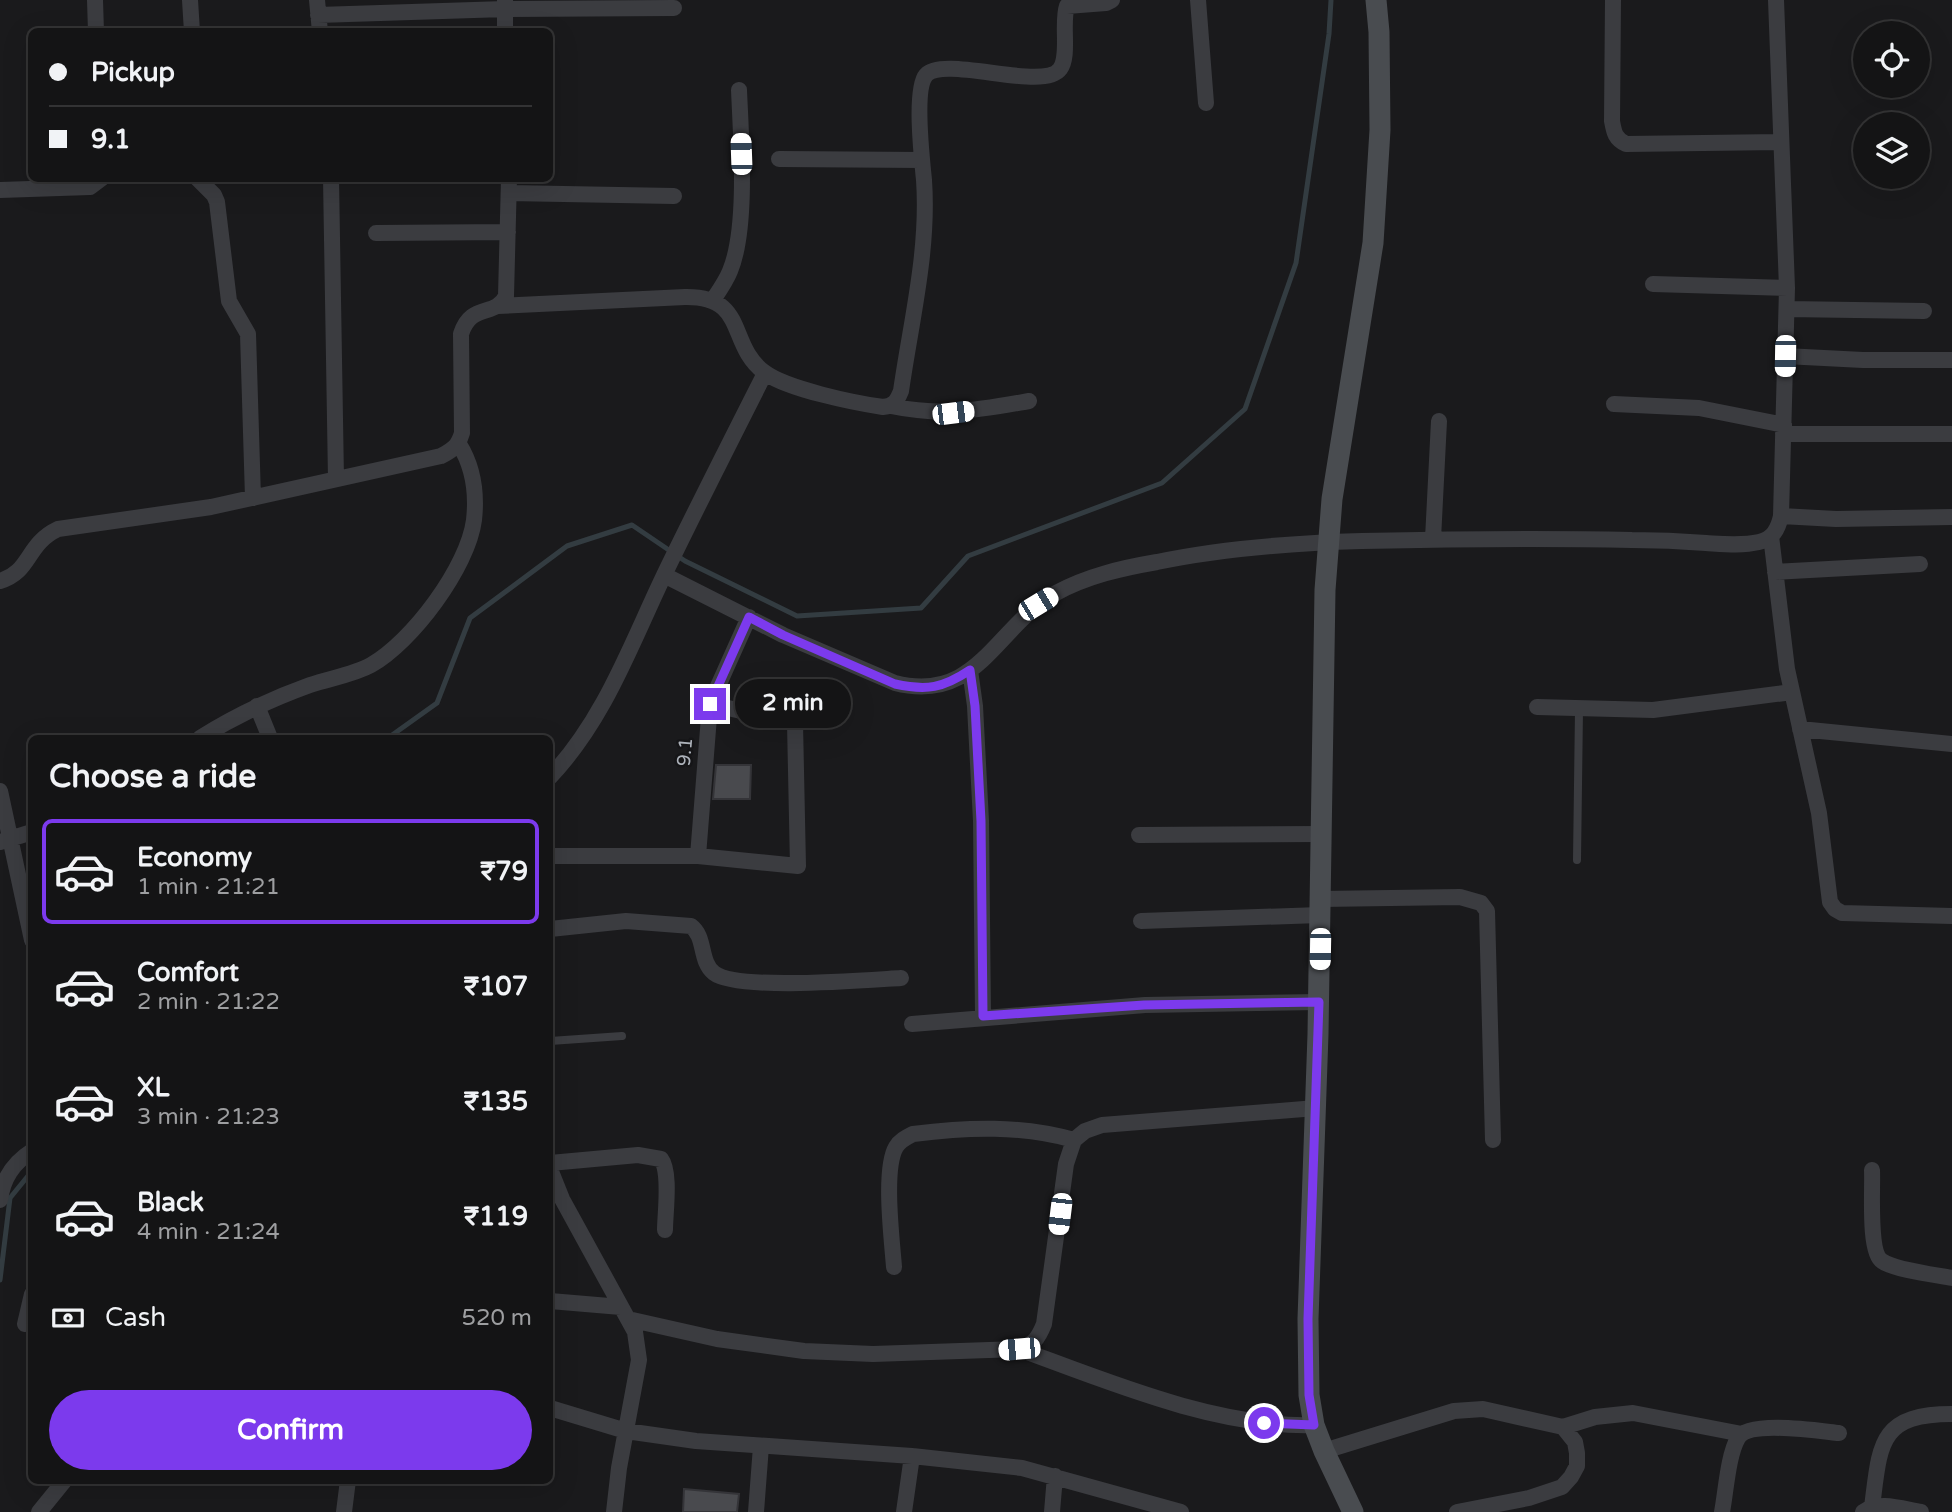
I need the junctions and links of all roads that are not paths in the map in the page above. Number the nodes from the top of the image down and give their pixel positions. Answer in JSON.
{"nodes":[{"id":1,"x":95,"y":0,"type":"edge"},
{"id":2,"x":190,"y":0,"type":"edge"},
{"id":3,"x":1112,"y":0,"type":"edge"},
{"id":4,"x":1198,"y":0,"type":"edge"},
{"id":5,"x":1376,"y":0,"type":"edge"},
{"id":6,"x":1613,"y":0,"type":"edge"},
{"id":7,"x":1776,"y":0,"type":"edge"},
{"id":8,"x":505,"y":4,"type":"edge"},
{"id":9,"x":318,"y":7,"type":"edge"},
{"id":10,"x":674,"y":8,"type":"dead end"},
{"id":11,"x":96,"y":28,"type":"edge"},
{"id":12,"x":192,"y":28,"type":"edge"},
{"id":13,"x":320,"y":28,"type":"edge"},
{"id":14,"x":505,"y":28,"type":"edge"},
{"id":15,"x":739,"y":90,"type":"dead end"},
{"id":16,"x":1206,"y":103,"type":"dead end"},
{"id":17,"x":1781,"y":142,"type":"junction"},
{"id":18,"x":779,"y":159,"type":"dead end"},
{"id":19,"x":922,"y":160,"type":"junction"},
{"id":20,"x":97,"y":182,"type":"edge"},
{"id":21,"x":201,"y":182,"type":"edge"},
{"id":22,"x":331,"y":182,"type":"edge"},
{"id":23,"x":509,"y":186,"type":"edge"},
{"id":24,"x":0,"y":190,"type":"edge"},
{"id":25,"x":674,"y":196,"type":"dead end"},
{"id":26,"x":508,"y":232,"type":"junction"},
{"id":27,"x":376,"y":233,"type":"dead end"},
{"id":28,"x":1653,"y":284,"type":"dead end"},
{"id":29,"x":1787,"y":288,"type":"junction"},
{"id":30,"x":713,"y":300,"type":"junction"},
{"id":31,"x":498,"y":306,"type":"junction"},
{"id":32,"x":1787,"y":309,"type":"junction"},
{"id":33,"x":1924,"y":311,"type":"dead end"},
{"id":34,"x":1785,"y":356,"type":"junction"},
{"id":35,"x":1952,"y":360,"type":"edge"},
{"id":36,"x":765,"y":373,"type":"junction"},
{"id":37,"x":1029,"y":401,"type":"dead end"},
{"id":38,"x":1615,"y":404,"type":"dead end"},
{"id":39,"x":891,"y":406,"type":"junction"},
{"id":40,"x":1439,"y":421,"type":"dead end"},
{"id":41,"x":1784,"y":430,"type":"junction"},
{"id":42,"x":1952,"y":434,"type":"edge"},
{"id":43,"x":459,"y":444,"type":"junction"},
{"id":44,"x":337,"y":479,"type":"junction"},
{"id":45,"x":253,"y":498,"type":"junction"},
{"id":46,"x":1781,"y":516,"type":"junction"},
{"id":47,"x":1952,"y":517,"type":"edge"},
{"id":48,"x":1771,"y":536,"type":"junction"},
{"id":49,"x":1433,"y":539,"type":"junction"},
{"id":50,"x":1329,"y":542,"type":"junction"},
{"id":51,"x":1920,"y":564,"type":"dead end"},
{"id":52,"x":665,"y":572,"type":"junction"},
{"id":53,"x":1775,"y":572,"type":"junction"},
{"id":54,"x":0,"y":581,"type":"edge"},
{"id":55,"x":749,"y":617,"type":"junction"},
{"id":56,"x":970,"y":670,"type":"junction"},
{"id":57,"x":1792,"y":692,"type":"junction"},
{"id":58,"x":710,"y":704,"type":"junction"},
{"id":59,"x":257,"y":706,"type":"junction"},
{"id":60,"x":1537,"y":707,"type":"dead end"},
{"id":61,"x":1579,"y":710,"type":"junction"},
{"id":62,"x":1800,"y":729,"type":"junction"},
{"id":63,"x":205,"y":735,"type":"edge"},
{"id":64,"x":269,"y":735,"type":"edge"},
{"id":65,"x":1952,"y":744,"type":"edge"},
{"id":66,"x":553,"y":773,"type":"edge"},
{"id":67,"x":0,"y":791,"type":"edge"},
{"id":68,"x":28,"y":833,"type":"edge"},
{"id":69,"x":1321,"y":834,"type":"junction"},
{"id":70,"x":1139,"y":835,"type":"dead end"},
{"id":71,"x":5,"y":841,"type":"edge"},
{"id":72,"x":553,"y":856,"type":"edge"},
{"id":73,"x":698,"y":856,"type":"junction"},
{"id":74,"x":1577,"y":860,"type":"dead end"},
{"id":75,"x":1320,"y":907,"type":"junction"},
{"id":76,"x":1952,"y":916,"type":"edge"},
{"id":77,"x":1141,"y":921,"type":"dead end"},
{"id":78,"x":28,"y":925,"type":"edge"},
{"id":79,"x":553,"y":929,"type":"edge"},
{"id":80,"x":901,"y":978,"type":"dead end"},
{"id":81,"x":1319,"y":1002,"type":"junction"},
{"id":82,"x":983,"y":1016,"type":"junction"},
{"id":83,"x":912,"y":1024,"type":"dead end"},
{"id":84,"x":622,"y":1036,"type":"dead end"},
{"id":85,"x":553,"y":1041,"type":"edge"},
{"id":86,"x":1317,"y":1108,"type":"junction"},
{"id":87,"x":1074,"y":1140,"type":"junction"},
{"id":88,"x":1493,"y":1140,"type":"dead end"},
{"id":89,"x":28,"y":1154,"type":"edge"},
{"id":90,"x":0,"y":1157,"type":"edge"},
{"id":91,"x":553,"y":1163,"type":"edge"},
{"id":92,"x":1872,"y":1170,"type":"dead end"},
{"id":93,"x":8,"y":1174,"type":"junction"},
{"id":94,"x":553,"y":1184,"type":"edge"},
{"id":95,"x":0,"y":1200,"type":"edge"},
{"id":96,"x":558,"y":1209,"type":"edge"},
{"id":97,"x":665,"y":1230,"type":"dead end"},
{"id":98,"x":894,"y":1267,"type":"dead end"},
{"id":99,"x":1952,"y":1278,"type":"edge"},
{"id":100,"x":553,"y":1301,"type":"edge"},
{"id":101,"x":28,"y":1309,"type":"edge"},
{"id":102,"x":624,"y":1313,"type":"junction"},
{"id":103,"x":24,"y":1324,"type":"dead end"},
{"id":104,"x":1019,"y":1349,"type":"junction"},
{"id":105,"x":553,"y":1409,"type":"edge"},
{"id":106,"x":1952,"y":1414,"type":"edge"},
{"id":107,"x":1314,"y":1425,"type":"junction"},
{"id":108,"x":1563,"y":1427,"type":"junction"},
{"id":109,"x":626,"y":1431,"type":"junction"},
{"id":110,"x":1839,"y":1433,"type":"dead end"},
{"id":111,"x":1742,"y":1434,"type":"junction"},
{"id":112,"x":761,"y":1446,"type":"junction"},
{"id":113,"x":1324,"y":1451,"type":"junction"},
{"id":114,"x":912,"y":1456,"type":"junction"},
{"id":115,"x":1055,"y":1475,"type":"junction"},
{"id":116,"x":62,"y":1484,"type":"edge"},
{"id":117,"x":348,"y":1484,"type":"edge"},
{"id":118,"x":1122,"y":1495,"type":"junction"},
{"id":119,"x":1868,"y":1509,"type":"edge"},
{"id":120,"x":39,"y":1512,"type":"edge"},
{"id":121,"x":344,"y":1512,"type":"edge"},
{"id":122,"x":614,"y":1512,"type":"edge"},
{"id":123,"x":756,"y":1512,"type":"edge"},
{"id":124,"x":904,"y":1512,"type":"edge"},
{"id":125,"x":1052,"y":1512,"type":"edge"},
{"id":126,"x":1121,"y":1512,"type":"edge"},
{"id":127,"x":1181,"y":1512,"type":"edge"},
{"id":128,"x":1353,"y":1512,"type":"edge"},
{"id":129,"x":1457,"y":1512,"type":"edge"},
{"id":130,"x":1723,"y":1512,"type":"edge"},
{"id":131,"x":1921,"y":1512,"type":"edge"}],
"edges":[{"from":1,"to":11,"type":"street"},
{"from":2,"to":12,"type":"street"},
{"from":3,"to":19,"type":"street"},
{"from":4,"to":16,"type":"street"},
{"from":5,"to":50,"type":"main road"},
{"from":6,"to":17,"type":"street"},
{"from":7,"to":17,"type":"street"},
{"from":8,"to":9,"type":"street"},
{"from":8,"to":10,"type":"street"},
{"from":8,"to":14,"type":"street"},
{"from":9,"to":13,"type":"street"},
{"from":15,"to":30,"type":"street"},
{"from":17,"to":29,"type":"street"},
{"from":18,"to":19,"type":"street"},
{"from":19,"to":39,"type":"street"},
{"from":20,"to":24,"type":"street"},
{"from":21,"to":45,"type":"street"},
{"from":22,"to":44,"type":"street"},
{"from":23,"to":25,"type":"street"},
{"from":23,"to":26,"type":"street"},
{"from":26,"to":27,"type":"street"},
{"from":26,"to":31,"type":"street"},
{"from":28,"to":29,"type":"street"},
{"from":29,"to":32,"type":"street"},
{"from":30,"to":31,"type":"street"},
{"from":30,"to":36,"type":"street"},
{"from":31,"to":43,"type":"street"},
{"from":32,"to":33,"type":"street"},
{"from":32,"to":34,"type":"street"},
{"from":34,"to":35,"type":"street"},
{"from":34,"to":41,"type":"street"},
{"from":36,"to":39,"type":"street"},
{"from":36,"to":52,"type":"street"},
{"from":37,"to":39,"type":"street"},
{"from":38,"to":41,"type":"street"},
{"from":40,"to":49,"type":"street"},
{"from":41,"to":42,"type":"street"},
{"from":41,"to":46,"type":"street"},
{"from":43,"to":44,"type":"street"},
{"from":43,"to":59,"type":"street"},
{"from":44,"to":45,"type":"street"},
{"from":45,"to":54,"type":"street"},
{"from":46,"to":47,"type":"street"},
{"from":46,"to":48,"type":"street"},
{"from":48,"to":49,"type":"street"},
{"from":48,"to":53,"type":"street"},
{"from":49,"to":50,"type":"street"},
{"from":50,"to":56,"type":"street"},
{"from":50,"to":69,"type":"main road"},
{"from":51,"to":53,"type":"street"},
{"from":52,"to":55,"type":"street"},
{"from":52,"to":66,"type":"street"},
{"from":53,"to":57,"type":"street"},
{"from":55,"to":56,"type":"street"},
{"from":55,"to":58,"type":"street","name":"9.1"},
{"from":56,"to":82,"type":"street"},
{"from":57,"to":61,"type":"street"},
{"from":57,"to":62,"type":"street"},
{"from":58,"to":73,"type":"street","name":"9.1"},
{"from":58,"to":73,"type":"street"},
{"from":59,"to":63,"type":"street"},
{"from":59,"to":64,"type":"street"},
{"from":60,"to":61,"type":"street"},
{"from":61,"to":74,"type":"lane"},
{"from":62,"to":65,"type":"street"},
{"from":62,"to":76,"type":"street"},
{"from":67,"to":71,"type":"street"},
{"from":68,"to":71,"type":"street"},
{"from":69,"to":70,"type":"street"},
{"from":69,"to":75,"type":"main road"},
{"from":71,"to":78,"type":"street"},
{"from":72,"to":73,"type":"street"},
{"from":75,"to":77,"type":"street"},
{"from":75,"to":81,"type":"main road"},
{"from":75,"to":88,"type":"street"},
{"from":79,"to":80,"type":"street"},
{"from":81,"to":82,"type":"street"},
{"from":81,"to":86,"type":"main road"},
{"from":82,"to":83,"type":"street"},
{"from":84,"to":85,"type":"lane"},
{"from":86,"to":87,"type":"street"},
{"from":86,"to":107,"type":"main road"},
{"from":87,"to":98,"type":"street"},
{"from":87,"to":104,"type":"street"},
{"from":89,"to":93,"type":"street"},
{"from":90,"to":93,"type":"street"},
{"from":91,"to":97,"type":"street"},
{"from":92,"to":99,"type":"street"},
{"from":93,"to":95,"type":"street"},
{"from":94,"to":96,"type":"street"},
{"from":96,"to":102,"type":"street"},
{"from":100,"to":102,"type":"street"},
{"from":101,"to":103,"type":"street"},
{"from":102,"to":104,"type":"street"},
{"from":102,"to":109,"type":"street"},
{"from":104,"to":107,"type":"street"},
{"from":105,"to":109,"type":"street"},
{"from":106,"to":119,"type":"street"},
{"from":107,"to":113,"type":"main road"},
{"from":108,"to":111,"type":"street"},
{"from":108,"to":113,"type":"street"},
{"from":108,"to":129,"type":"street"},
{"from":109,"to":112,"type":"street"},
{"from":109,"to":122,"type":"street"},
{"from":110,"to":111,"type":"street"},
{"from":111,"to":130,"type":"street"},
{"from":112,"to":114,"type":"street"},
{"from":112,"to":123,"type":"street"},
{"from":113,"to":128,"type":"main road"},
{"from":114,"to":115,"type":"street"},
{"from":114,"to":124,"type":"street"},
{"from":115,"to":118,"type":"street"},
{"from":115,"to":125,"type":"street"},
{"from":116,"to":120,"type":"street"},
{"from":117,"to":121,"type":"street"},
{"from":118,"to":126,"type":"street"},
{"from":118,"to":127,"type":"street"},
{"from":119,"to":131,"type":"street"}]}
